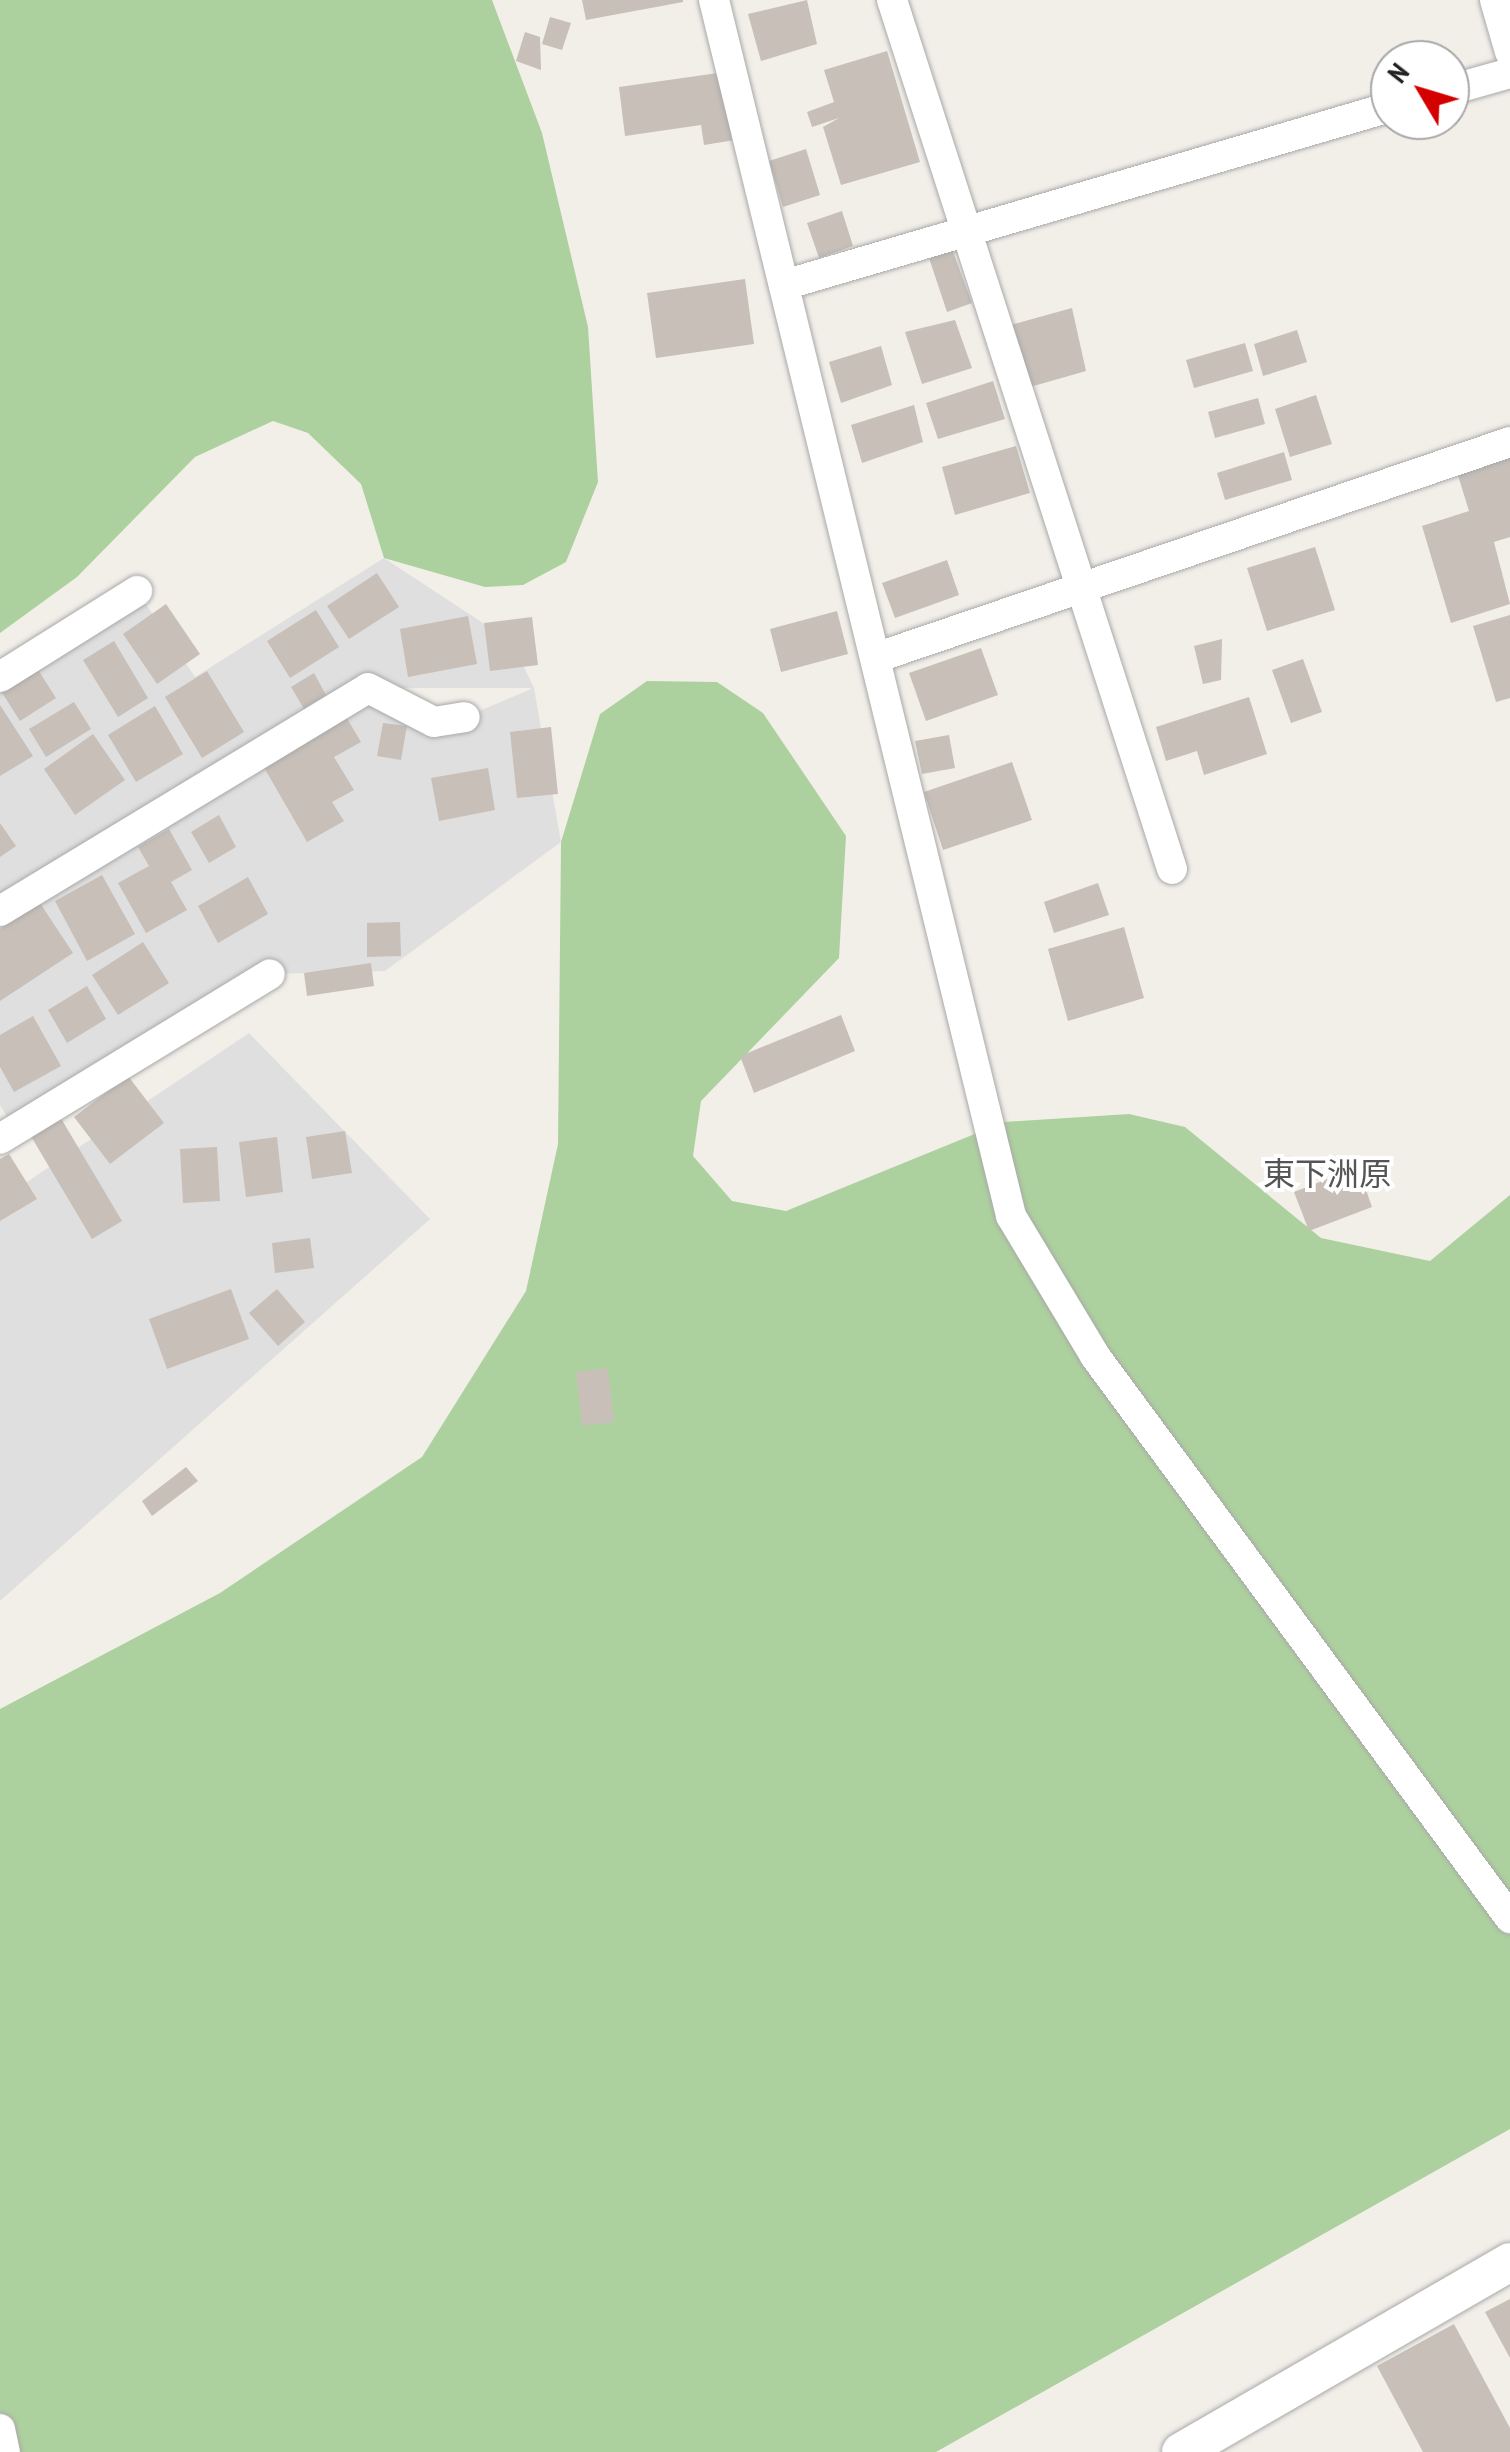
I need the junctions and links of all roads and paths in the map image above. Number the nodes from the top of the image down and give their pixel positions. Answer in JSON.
{"nodes":[{"id":1,"x":714,"y":0,"type":"edge"},
{"id":2,"x":892,"y":0,"type":"edge"},
{"id":3,"x":1495,"y":0,"type":"edge"},
{"id":4,"x":1510,"y":52,"type":"edge"},
{"id":5,"x":1510,"y":73,"type":"edge"},
{"id":6,"x":1470,"y":84,"type":"edge"},
{"id":7,"x":1370,"y":113,"type":"edge"},
{"id":8,"x":960,"y":229,"type":"junction"},
{"id":9,"x":784,"y":285,"type":"junction"},
{"id":10,"x":1510,"y":442,"type":"edge"},
{"id":11,"x":1080,"y":588,"type":"junction"},
{"id":12,"x":137,"y":592,"type":"dead end"},
{"id":13,"x":881,"y":656,"type":"junction"},
{"id":14,"x":0,"y":678,"type":"edge"},
{"id":15,"x":465,"y":717,"type":"dead end"},
{"id":16,"x":1172,"y":869,"type":"dead end"},
{"id":17,"x":0,"y":911,"type":"edge"},
{"id":18,"x":270,"y":974,"type":"dead end"},
{"id":19,"x":5,"y":1125,"type":"edge"},
{"id":20,"x":1510,"y":1918,"type":"edge"},
{"id":21,"x":1510,"y":2262,"type":"edge"},
{"id":22,"x":0,"y":2430,"type":"edge"},
{"id":23,"x":6,"y":2452,"type":"edge"},
{"id":24,"x":1181,"y":2452,"type":"edge"}],
"edges":[{"from":1,"to":9,"type":"street"},
{"from":2,"to":8,"type":"street"},
{"from":3,"to":4,"type":"street"},
{"from":5,"to":6,"type":"street"},
{"from":7,"to":8,"type":"street"},
{"from":8,"to":9,"type":"street"},
{"from":8,"to":11,"type":"street"},
{"from":9,"to":13,"type":"street"},
{"from":10,"to":11,"type":"street"},
{"from":11,"to":13,"type":"street"},
{"from":11,"to":16,"type":"street"},
{"from":12,"to":14,"type":"street"},
{"from":13,"to":20,"type":"street"},
{"from":15,"to":17,"type":"street"},
{"from":18,"to":19,"type":"street"},
{"from":21,"to":24,"type":"street"},
{"from":22,"to":23,"type":"street"}]}
